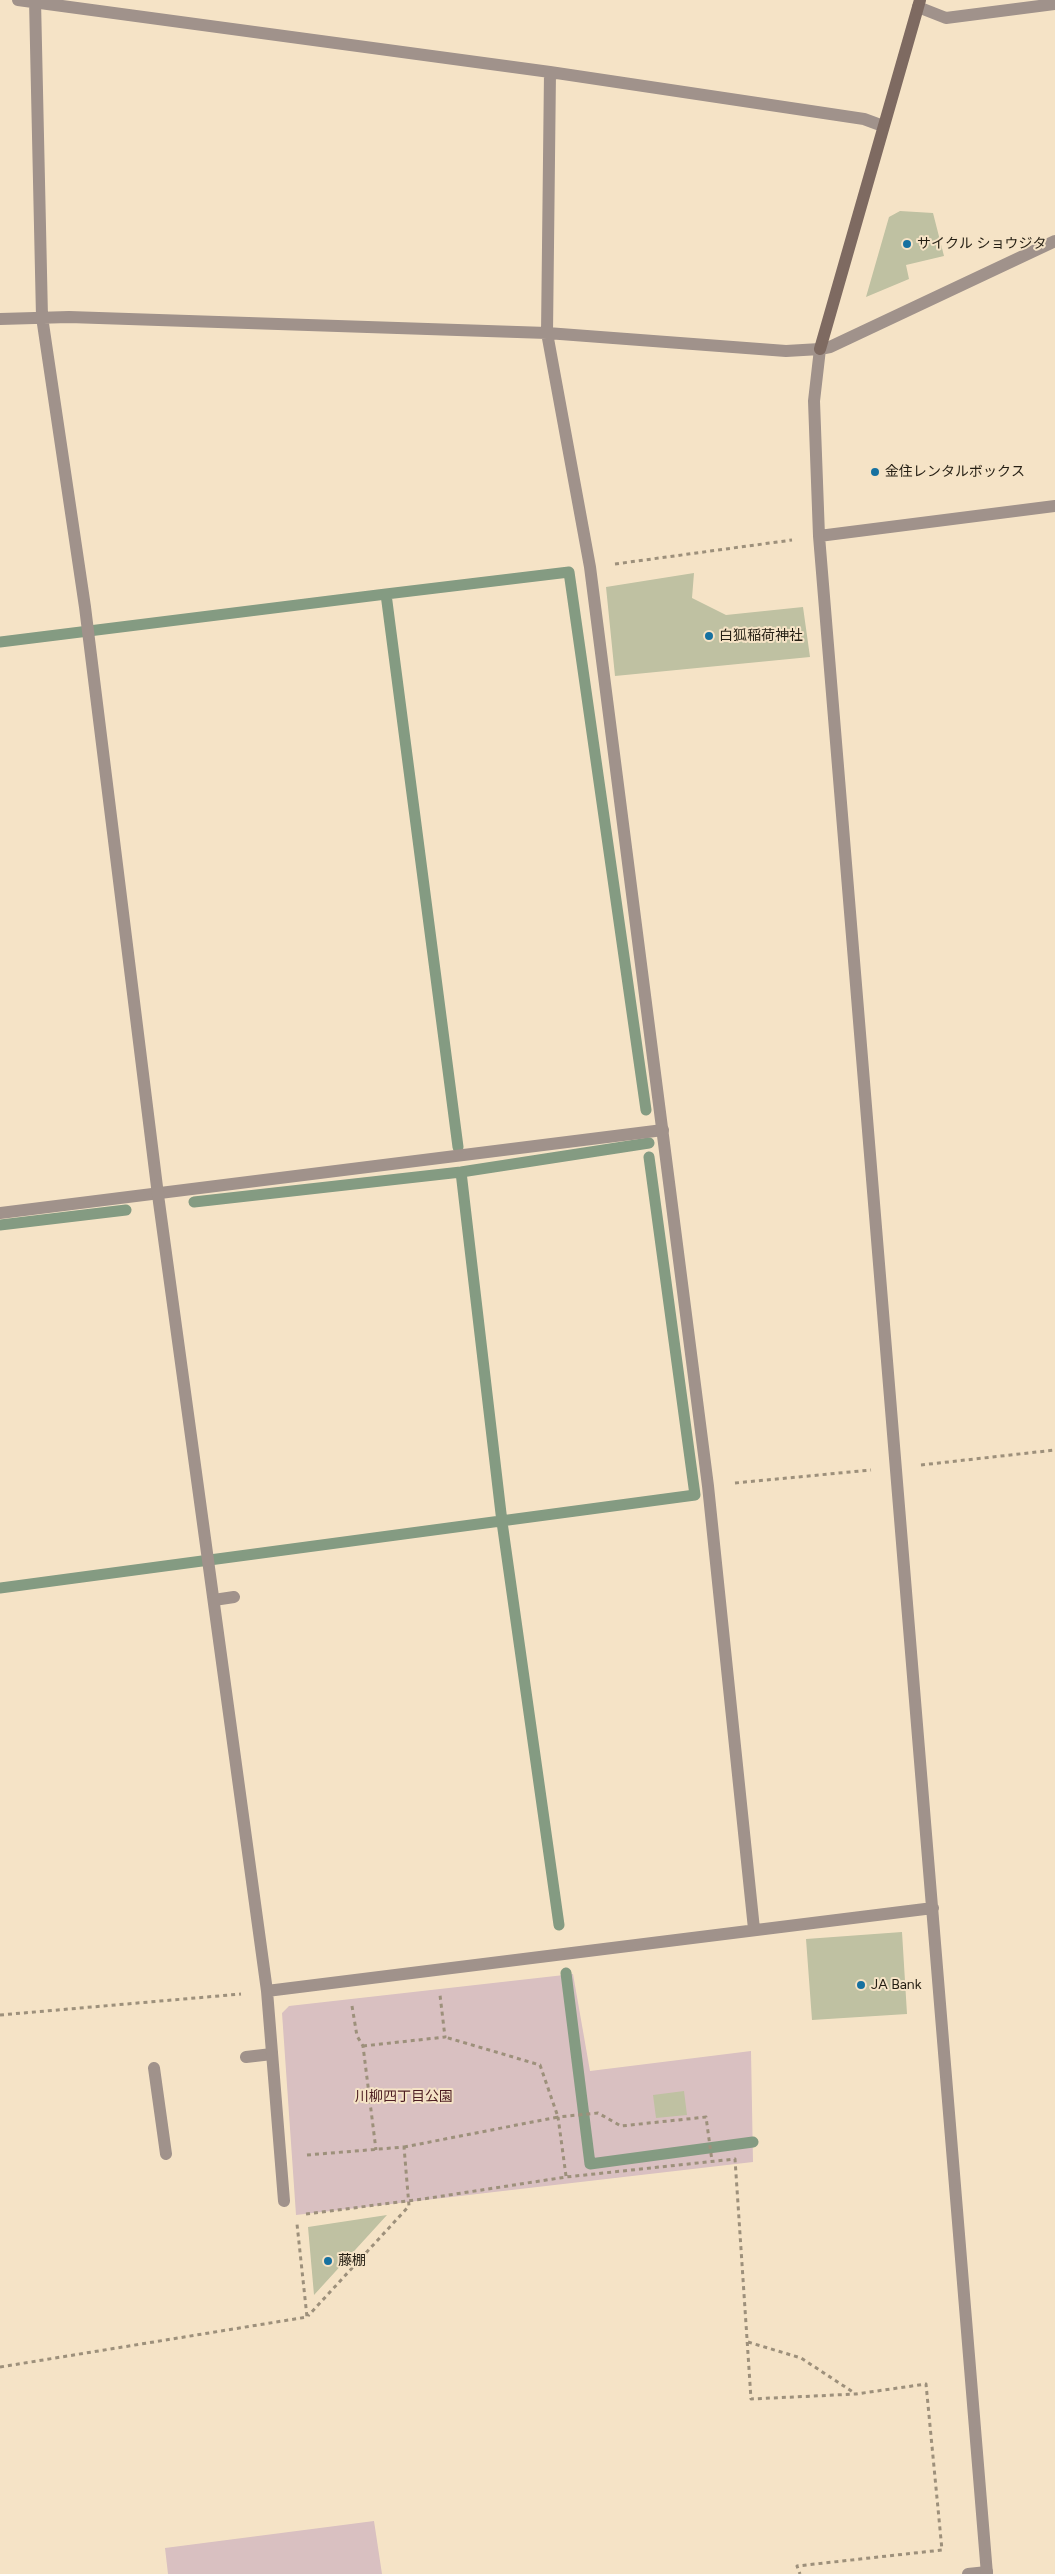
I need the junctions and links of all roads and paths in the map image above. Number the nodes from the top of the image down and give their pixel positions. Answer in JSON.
{"nodes":[{"id":1,"x":18,"y":0,"type":"edge"},
{"id":2,"x":35,"y":1,"type":"edge"},
{"id":3,"x":919,"y":4,"type":"edge"},
{"id":4,"x":1055,"y":4,"type":"edge"},
{"id":5,"x":550,"y":72,"type":"junction"},
{"id":6,"x":884,"y":126,"type":"junction"},
{"id":7,"x":1055,"y":241,"type":"edge"},
{"id":8,"x":42,"y":317,"type":"junction"},
{"id":9,"x":0,"y":319,"type":"edge"},
{"id":10,"x":547,"y":333,"type":"junction"},
{"id":11,"x":820,"y":349,"type":"junction"},
{"id":12,"x":1055,"y":506,"type":"edge"},
{"id":13,"x":819,"y":536,"type":"junction"},
{"id":14,"x":590,"y":567,"type":"junction"},
{"id":15,"x":663,"y":1130,"type":"junction"},
{"id":16,"x":158,"y":1195,"type":"junction"},
{"id":17,"x":0,"y":1213,"type":"edge"},
{"id":18,"x":1055,"y":1450,"type":"edge"},
{"id":19,"x":895,"y":1468,"type":"junction"},
{"id":20,"x":708,"y":1486,"type":"junction"},
{"id":21,"x":234,"y":1598,"type":"dead end"},
{"id":22,"x":214,"y":1600,"type":"junction"},
{"id":23,"x":933,"y":1908,"type":"junction"},
{"id":24,"x":754,"y":1929,"type":"junction"},
{"id":25,"x":437,"y":1969,"type":"junction"},
{"id":26,"x":349,"y":1981,"type":"junction"},
{"id":27,"x":267,"y":1992,"type":"junction"},
{"id":28,"x":0,"y":2015,"type":"edge"},
{"id":29,"x":445,"y":2037,"type":"junction"},
{"id":30,"x":363,"y":2046,"type":"junction"},
{"id":31,"x":272,"y":2054,"type":"junction"},
{"id":32,"x":246,"y":2057,"type":"dead end"},
{"id":33,"x":154,"y":2068,"type":"dead end"},
{"id":34,"x":558,"y":2117,"type":"junction"},
{"id":35,"x":404,"y":2147,"type":"junction"},
{"id":36,"x":376,"y":2150,"type":"junction"},
{"id":37,"x":166,"y":2154,"type":"dead end"},
{"id":38,"x":281,"y":2157,"type":"junction"},
{"id":39,"x":712,"y":2161,"type":"junction"},
{"id":40,"x":566,"y":2177,"type":"junction"},
{"id":41,"x":409,"y":2201,"type":"junction"},
{"id":42,"x":284,"y":2202,"type":"dead end"},
{"id":43,"x":307,"y":2317,"type":"junction"},
{"id":44,"x":748,"y":2342,"type":"junction"},
{"id":45,"x":0,"y":2367,"type":"edge"},
{"id":46,"x":856,"y":2394,"type":"junction"},
{"id":47,"x":987,"y":2573,"type":"edge"},
{"id":48,"x":800,"y":2574,"type":"edge"},
{"id":49,"x":968,"y":2574,"type":"edge"}],
"edges":[{"from":1,"to":2,"type":"street"},
{"from":2,"to":5,"type":"street"},
{"from":2,"to":8,"type":"street"},
{"from":3,"to":4,"type":"street"},
{"from":3,"to":6,"type":"street"},
{"from":5,"to":6,"type":"street"},
{"from":5,"to":10,"type":"street"},
{"from":6,"to":11,"type":"street"},
{"from":7,"to":11,"type":"street"},
{"from":8,"to":9,"type":"street"},
{"from":8,"to":10,"type":"street"},
{"from":8,"to":16,"type":"street"},
{"from":10,"to":11,"type":"street"},
{"from":10,"to":14,"type":"street"},
{"from":11,"to":13,"type":"street"},
{"from":12,"to":13,"type":"street"},
{"from":13,"to":14,"type":"path"},
{"from":13,"to":19,"type":"street"},
{"from":14,"to":15,"type":"street"},
{"from":15,"to":16,"type":"street"},
{"from":15,"to":20,"type":"street"},
{"from":16,"to":17,"type":"street"},
{"from":16,"to":22,"type":"street"},
{"from":18,"to":19,"type":"path"},
{"from":19,"to":20,"type":"path"},
{"from":19,"to":23,"type":"street"},
{"from":20,"to":24,"type":"street"},
{"from":21,"to":22,"type":"street"},
{"from":22,"to":27,"type":"street"},
{"from":23,"to":24,"type":"street"},
{"from":23,"to":47,"type":"street"},
{"from":24,"to":25,"type":"street"},
{"from":25,"to":26,"type":"street"},
{"from":25,"to":29,"type":"path"},
{"from":26,"to":27,"type":"street"},
{"from":26,"to":30,"type":"path"},
{"from":27,"to":28,"type":"path"},
{"from":27,"to":31,"type":"street"},
{"from":29,"to":30,"type":"path"},
{"from":29,"to":34,"type":"path"},
{"from":30,"to":36,"type":"path"},
{"from":31,"to":32,"type":"street"},
{"from":31,"to":38,"type":"street"},
{"from":33,"to":37,"type":"street"},
{"from":34,"to":35,"type":"path"},
{"from":34,"to":39,"type":"path"},
{"from":34,"to":40,"type":"path"},
{"from":35,"to":36,"type":"path"},
{"from":35,"to":41,"type":"path"},
{"from":36,"to":38,"type":"path"},
{"from":38,"to":42,"type":"street"},
{"from":39,"to":40,"type":"path"},
{"from":39,"to":44,"type":"path"},
{"from":40,"to":41,"type":"path"},
{"from":41,"to":43,"type":"path"},
{"from":41,"to":43,"type":"path"},
{"from":43,"to":45,"type":"path"},
{"from":44,"to":46,"type":"path"},
{"from":44,"to":46,"type":"path"},
{"from":46,"to":48,"type":"path"},
{"from":47,"to":49,"type":"street"}]}
